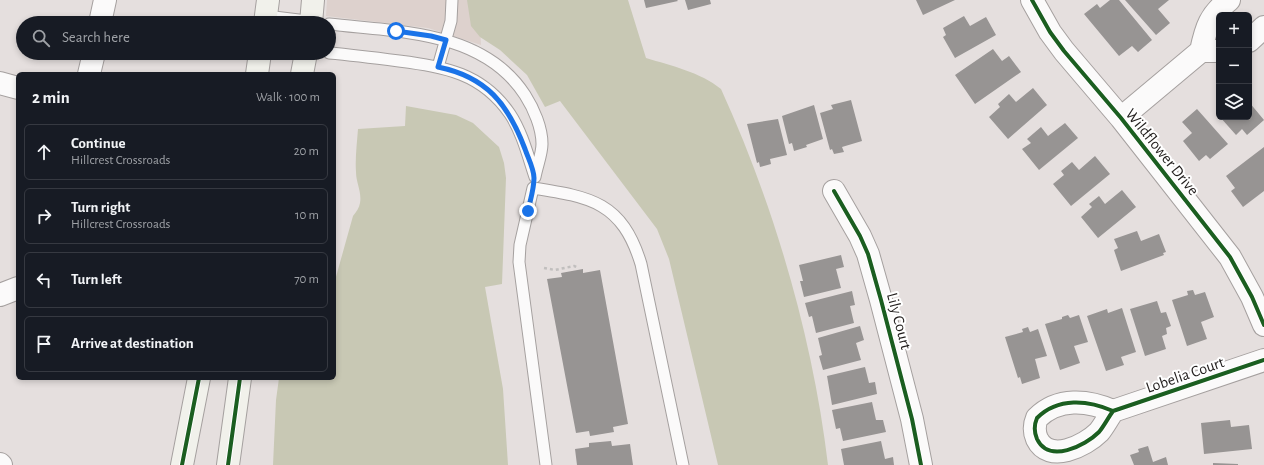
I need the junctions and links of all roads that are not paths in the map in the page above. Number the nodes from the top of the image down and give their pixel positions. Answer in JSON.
{"nodes":[{"id":1,"x":105,"y":0,"type":"edge"},
{"id":2,"x":313,"y":0,"type":"edge"},
{"id":3,"x":452,"y":0,"type":"edge"},
{"id":4,"x":1032,"y":0,"type":"edge"},
{"id":5,"x":1229,"y":0,"type":"edge"},
{"id":6,"x":266,"y":13,"type":"edge"},
{"id":7,"x":102,"y":16,"type":"edge"},
{"id":8,"x":282,"y":16,"type":"edge"},
{"id":9,"x":316,"y":16,"type":"edge"},
{"id":10,"x":336,"y":25,"type":"edge"},
{"id":11,"x":1264,"y":27,"type":"edge"},
{"id":12,"x":1252,"y":39,"type":"edge"},
{"id":13,"x":446,"y":40,"type":"junction"},
{"id":14,"x":1210,"y":51,"type":"edge"},
{"id":15,"x":336,"y":53,"type":"edge"},
{"id":16,"x":93,"y":60,"type":"edge"},
{"id":17,"x":259,"y":60,"type":"edge"},
{"id":18,"x":305,"y":60,"type":"edge"},
{"id":19,"x":438,"y":67,"type":"junction"},
{"id":20,"x":90,"y":72,"type":"edge"},
{"id":21,"x":256,"y":72,"type":"edge"},
{"id":22,"x":302,"y":72,"type":"edge"},
{"id":23,"x":0,"y":83,"type":"edge"},
{"id":24,"x":16,"y":87,"type":"edge"},
{"id":25,"x":1121,"y":118,"type":"junction"},
{"id":26,"x":535,"y":177,"type":"junction"},
{"id":27,"x":533,"y":188,"type":"junction"},
{"id":28,"x":834,"y":191,"type":"dead end"},
{"id":29,"x":16,"y":289,"type":"edge"},
{"id":30,"x":0,"y":295,"type":"edge"},
{"id":31,"x":1264,"y":324,"type":"edge"},
{"id":32,"x":1264,"y":360,"type":"edge"},
{"id":33,"x":199,"y":380,"type":"edge"},
{"id":34,"x":240,"y":380,"type":"edge"},
{"id":35,"x":1113,"y":411,"type":"dead end"},
{"id":36,"x":182,"y":465,"type":"edge"},
{"id":37,"x":228,"y":465,"type":"edge"},
{"id":38,"x":546,"y":465,"type":"edge"},
{"id":39,"x":683,"y":465,"type":"edge"},
{"id":40,"x":921,"y":465,"type":"edge"}],
"edges":[{"from":1,"to":7,"type":"street"},
{"from":2,"to":9,"type":"main road"},
{"from":3,"to":13,"type":"lane"},
{"from":4,"to":25,"type":"street","name":"Wildflower Drive"},
{"from":5,"to":14,"type":"street"},
{"from":6,"to":8,"type":"lane"},
{"from":10,"to":13,"type":"lane"},
{"from":11,"to":12,"type":"street"},
{"from":13,"to":19,"type":"lane"},
{"from":13,"to":26,"type":"lane"},
{"from":14,"to":25,"type":"street"},
{"from":15,"to":19,"type":"lane"},
{"from":16,"to":20,"type":"street"},
{"from":17,"to":21,"type":"main road"},
{"from":18,"to":22,"type":"main road"},
{"from":19,"to":26,"type":"lane"},
{"from":23,"to":24,"type":"street"},
{"from":25,"to":31,"type":"street","name":"Wildflower Drive"},
{"from":26,"to":27,"type":"lane"},
{"from":27,"to":38,"type":"lane"},
{"from":27,"to":39,"type":"lane"},
{"from":28,"to":40,"type":"street","name":"Lily Court"},
{"from":29,"to":30,"type":"street"},
{"from":32,"to":35,"type":"street","name":"Lobelia Court"},
{"from":33,"to":36,"type":"main road"},
{"from":34,"to":37,"type":"main road"}]}
